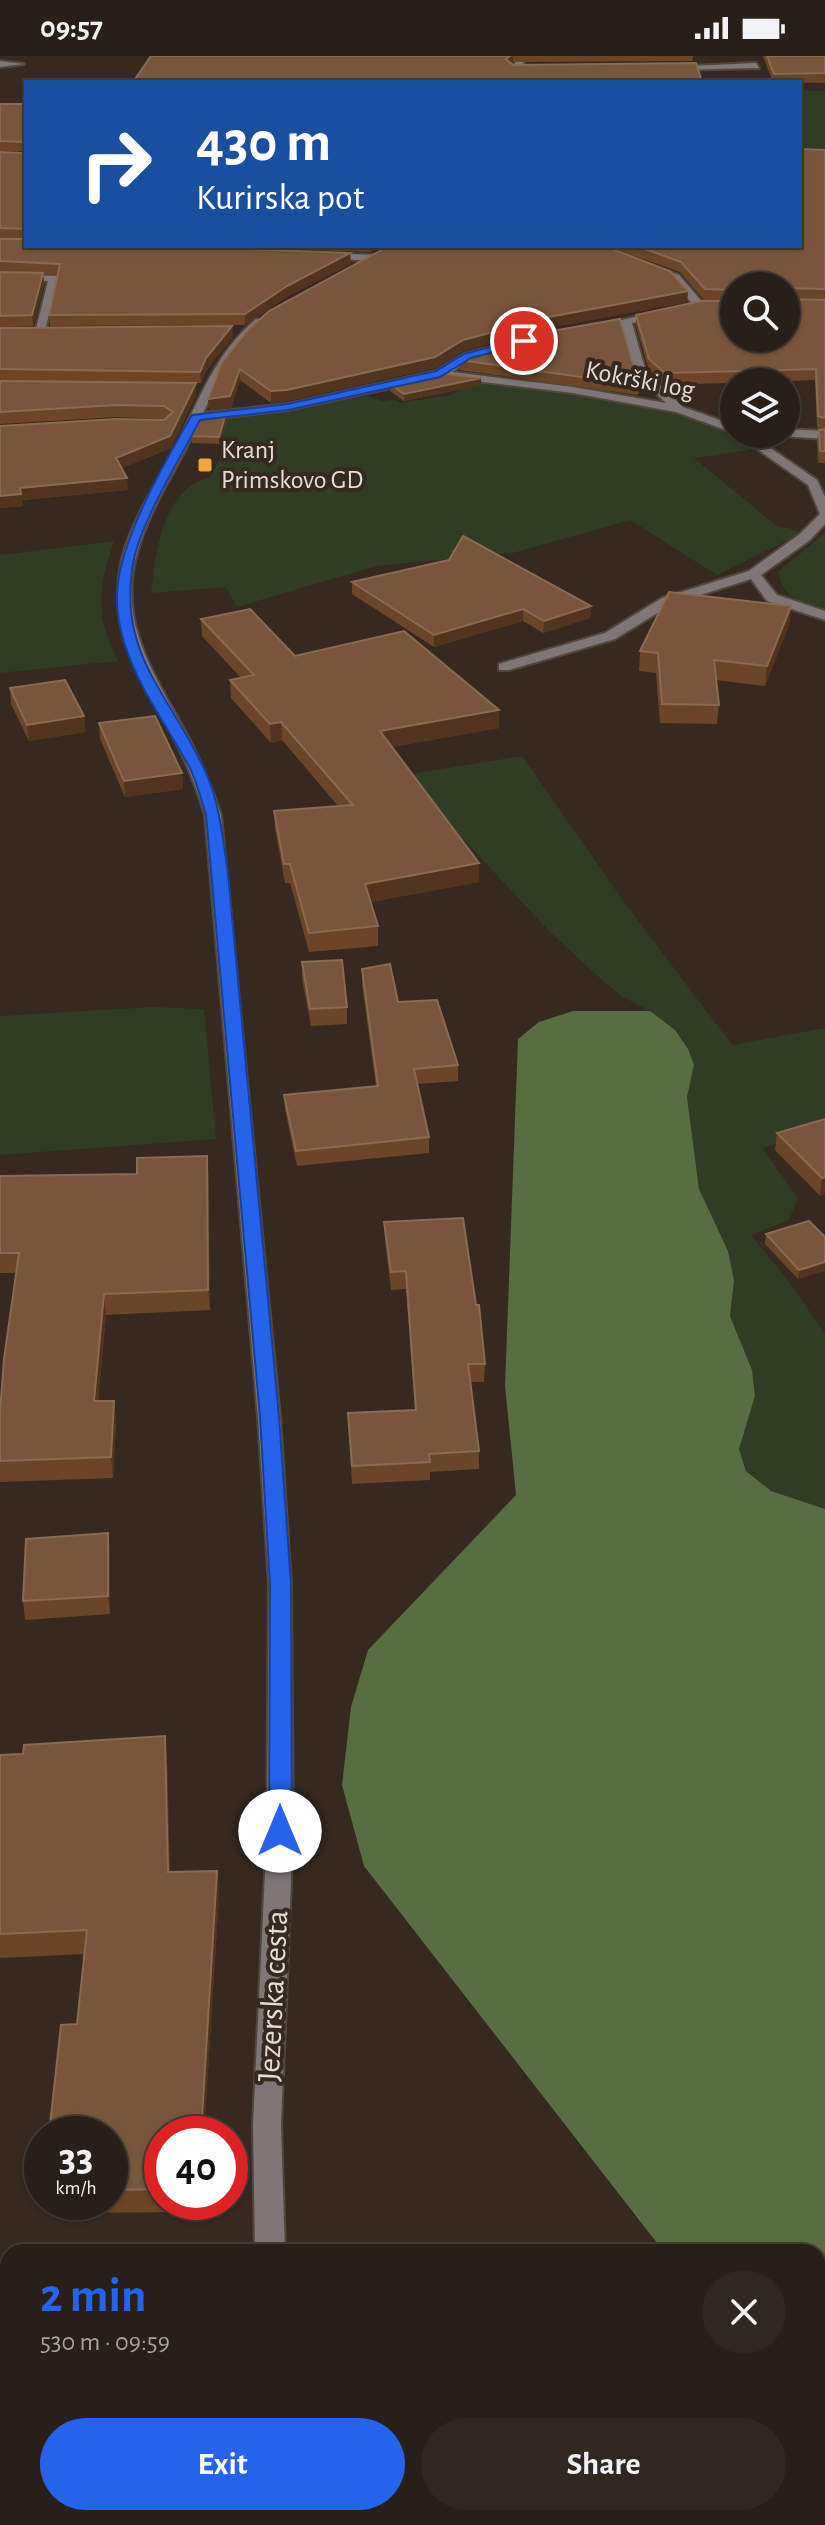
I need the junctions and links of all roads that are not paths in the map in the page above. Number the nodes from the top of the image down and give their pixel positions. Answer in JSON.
{"nodes":[{"id":1,"x":525,"y":56,"type":"edge"},
{"id":2,"x":0,"y":64,"type":"edge"},
{"id":3,"x":20,"y":64,"type":"dead end"},
{"id":4,"x":756,"y":66,"type":"dead end"},
{"id":5,"x":656,"y":67,"type":"edge"},
{"id":6,"x":513,"y":68,"type":"junction"},
{"id":7,"x":527,"y":68,"type":"edge"},
{"id":8,"x":504,"y":80,"type":"edge"},
{"id":9,"x":394,"y":248,"type":"edge"},
{"id":10,"x":312,"y":256,"type":"edge"},
{"id":11,"x":376,"y":258,"type":"junction"},
{"id":12,"x":636,"y":262,"type":"edge"},
{"id":13,"x":342,"y":274,"type":"edge"},
{"id":14,"x":0,"y":277,"type":"edge"},
{"id":15,"x":685,"y":309,"type":"edge"},
{"id":16,"x":274,"y":312,"type":"edge"},
{"id":17,"x":670,"y":312,"type":"edge"},
{"id":18,"x":626,"y":322,"type":"junction"},
{"id":19,"x":582,"y":329,"type":"edge"},
{"id":20,"x":27,"y":333,"type":"edge"},
{"id":21,"x":40,"y":333,"type":"junction"},
{"id":22,"x":55,"y":333,"type":"edge"},
{"id":23,"x":510,"y":345,"type":"edge"},
{"id":24,"x":440,"y":374,"type":"junction"},
{"id":25,"x":679,"y":409,"type":"junction"},
{"id":26,"x":196,"y":418,"type":"junction"},
{"id":27,"x":720,"y":424,"type":"edge"},
{"id":28,"x":800,"y":434,"type":"edge"},
{"id":29,"x":825,"y":435,"type":"edge"},
{"id":30,"x":762,"y":448,"type":"edge"},
{"id":31,"x":825,"y":515,"type":"edge"},
{"id":32,"x":754,"y":574,"type":"junction"},
{"id":33,"x":825,"y":616,"type":"edge"},
{"id":34,"x":504,"y":667,"type":"dead end"},
{"id":35,"x":270,"y":2244,"type":"edge"}],
"edges":[{"from":1,"to":6,"type":"street"},
{"from":2,"to":3,"type":"street"},
{"from":4,"to":5,"type":"street"},
{"from":6,"to":7,"type":"street"},
{"from":6,"to":8,"type":"street"},
{"from":9,"to":11,"type":"street"},
{"from":10,"to":11,"type":"street"},
{"from":11,"to":13,"type":"street"},
{"from":12,"to":15,"type":"street"},
{"from":14,"to":21,"type":"street"},
{"from":16,"to":26,"type":"street","name":"Jezerska cesta"},
{"from":17,"to":18,"type":"street"},
{"from":18,"to":19,"type":"street"},
{"from":18,"to":25,"type":"street"},
{"from":20,"to":21,"type":"street"},
{"from":21,"to":22,"type":"street"},
{"from":23,"to":24,"type":"street"},
{"from":24,"to":25,"type":"street","name":"Kokrški log"},
{"from":24,"to":26,"type":"street"},
{"from":25,"to":27,"type":"street","name":"Kokrški log"},
{"from":26,"to":35,"type":"street","name":"Jezerska cesta"},
{"from":28,"to":29,"type":"street"},
{"from":30,"to":31,"type":"street"},
{"from":31,"to":32,"type":"street"},
{"from":32,"to":33,"type":"street"},
{"from":32,"to":34,"type":"street"}]}
